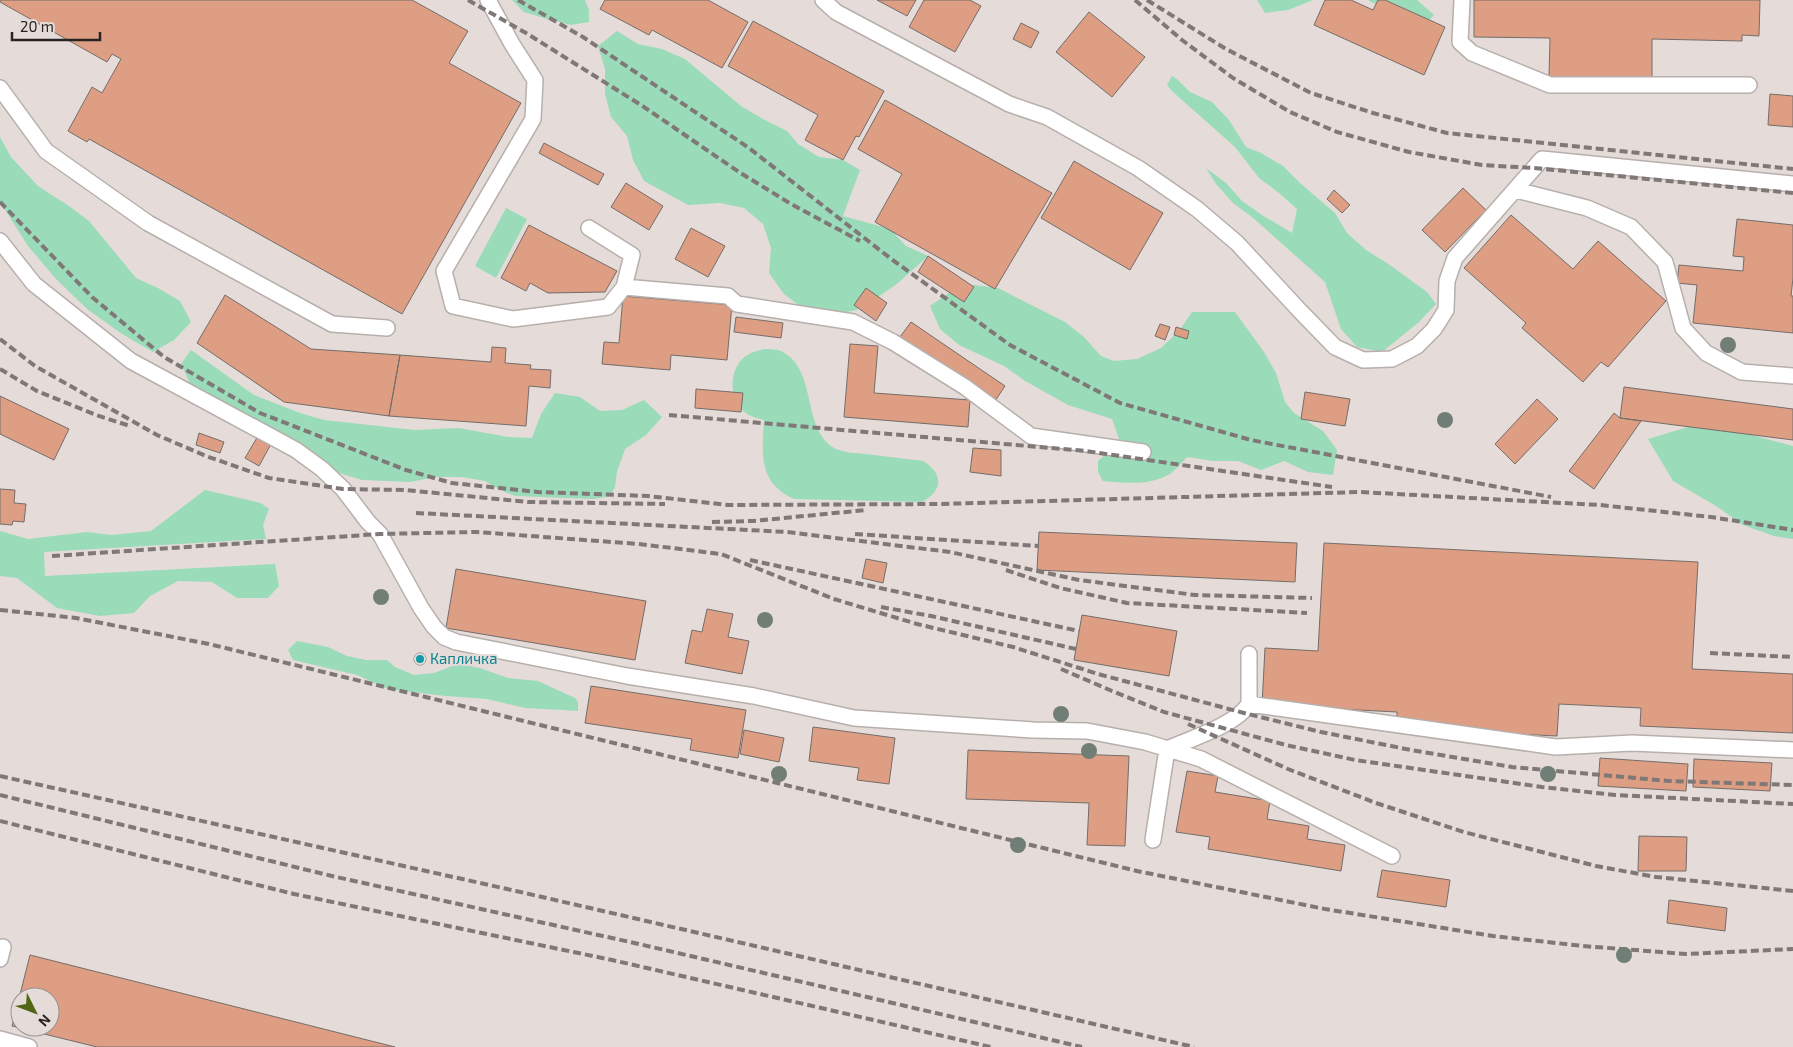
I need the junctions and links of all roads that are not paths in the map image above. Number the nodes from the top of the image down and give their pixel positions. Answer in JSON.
{"nodes":[{"id":1,"x":488,"y":0,"type":"edge"},
{"id":2,"x":823,"y":0,"type":"edge"},
{"id":3,"x":1462,"y":0,"type":"edge"},
{"id":4,"x":1749,"y":85,"type":"dead end"},
{"id":5,"x":0,"y":88,"type":"edge"},
{"id":6,"x":1793,"y":184,"type":"edge"},
{"id":7,"x":1516,"y":190,"type":"junction"},
{"id":8,"x":589,"y":228,"type":"dead end"},
{"id":9,"x":0,"y":241,"type":"edge"},
{"id":10,"x":624,"y":288,"type":"junction"},
{"id":11,"x":387,"y":328,"type":"dead end"},
{"id":12,"x":1793,"y":376,"type":"edge"},
{"id":13,"x":1143,"y":452,"type":"dead end"},
{"id":14,"x":1248,"y":654,"type":"dead end"},
{"id":15,"x":1249,"y":704,"type":"junction"},
{"id":16,"x":1167,"y":749,"type":"junction"},
{"id":17,"x":1793,"y":750,"type":"edge"},
{"id":18,"x":1153,"y":840,"type":"dead end"},
{"id":19,"x":1392,"y":856,"type":"dead end"},
{"id":20,"x":0,"y":1039,"type":"edge"},
{"id":21,"x":29,"y":1047,"type":"edge"}],
"edges":[{"from":1,"to":10,"type":"lane"},
{"from":2,"to":7,"type":"lane"},
{"from":3,"to":4,"type":"lane"},
{"from":5,"to":11,"type":"lane"},
{"from":6,"to":7,"type":"lane"},
{"from":7,"to":12,"type":"lane"},
{"from":8,"to":10,"type":"lane"},
{"from":9,"to":16,"type":"lane"},
{"from":10,"to":13,"type":"lane"},
{"from":14,"to":15,"type":"lane"},
{"from":15,"to":16,"type":"lane"},
{"from":15,"to":17,"type":"lane"},
{"from":16,"to":18,"type":"lane"},
{"from":16,"to":19,"type":"lane"},
{"from":20,"to":21,"type":"lane"}]}
